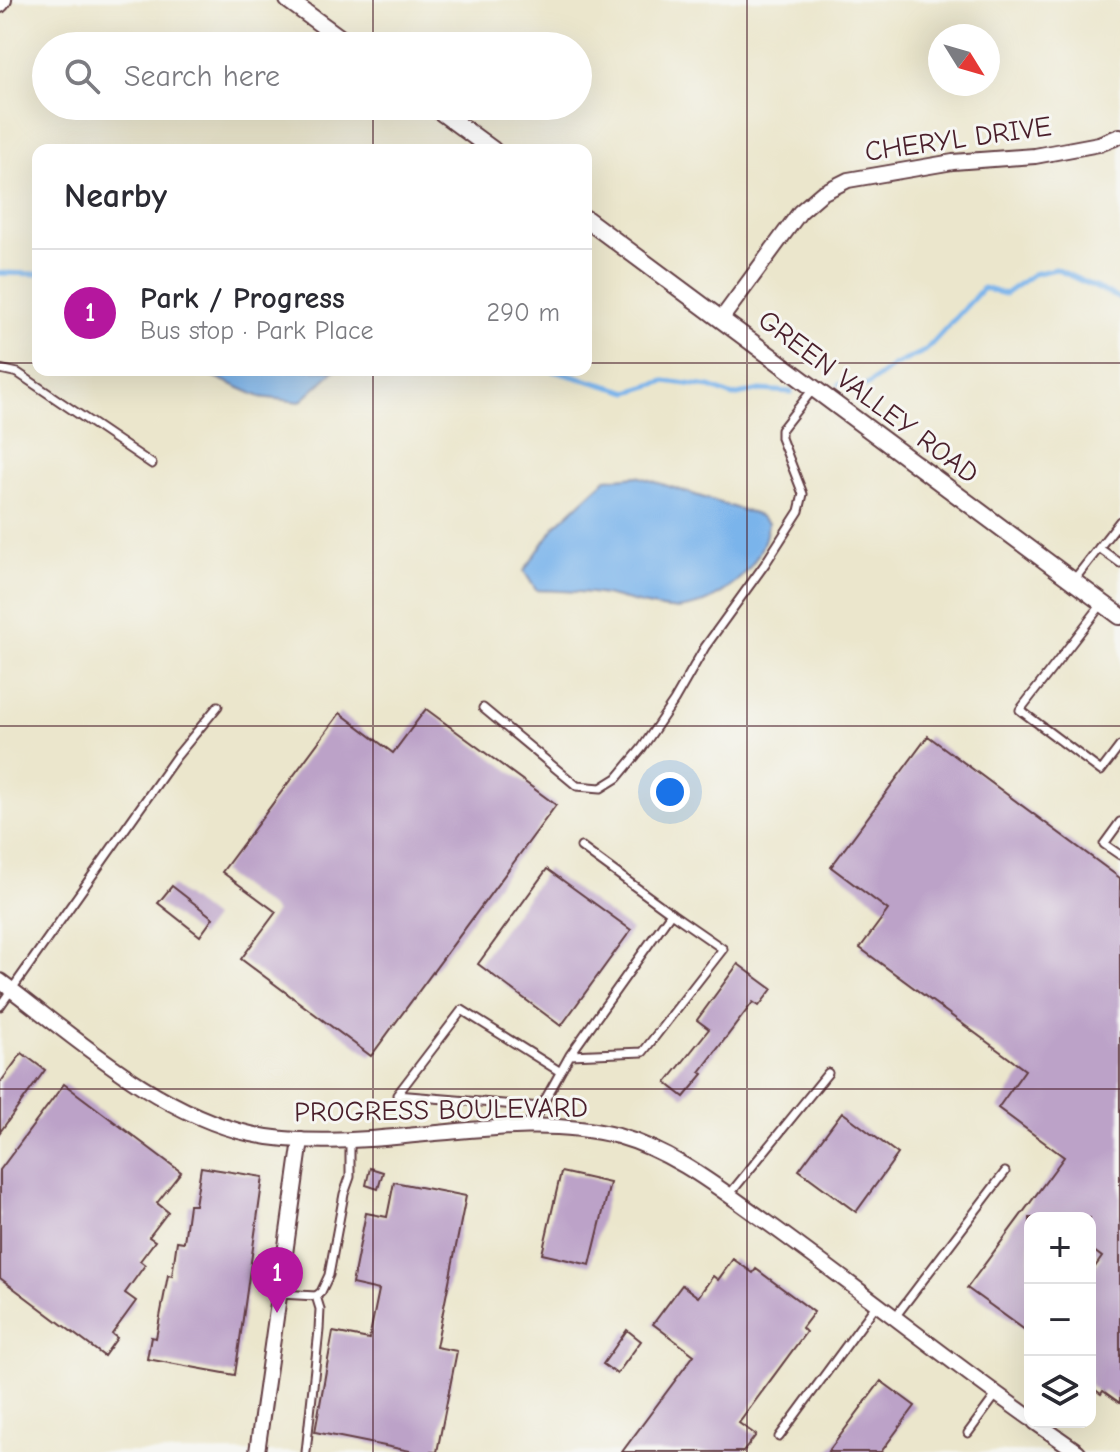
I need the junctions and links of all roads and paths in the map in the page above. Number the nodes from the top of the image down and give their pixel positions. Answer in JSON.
{"nodes":[{"id":1,"x":288,"y":0,"type":"edge"},
{"id":2,"x":332,"y":32,"type":"edge"},
{"id":3,"x":452,"y":120,"type":"edge"},
{"id":4,"x":1120,"y":136,"type":"edge"},
{"id":5,"x":485,"y":144,"type":"edge"},
{"id":6,"x":592,"y":223,"type":"edge"},
{"id":7,"x":722,"y":318,"type":"junction"},
{"id":8,"x":0,"y":369,"type":"edge"},
{"id":9,"x":814,"y":387,"type":"junction"},
{"id":10,"x":152,"y":464,"type":"dead end"},
{"id":11,"x":1120,"y":521,"type":"edge"},
{"id":12,"x":1099,"y":548,"type":"junction"},
{"id":13,"x":1120,"y":563,"type":"edge"},
{"id":14,"x":1073,"y":581,"type":"junction"},
{"id":15,"x":1102,"y":603,"type":"junction"},
{"id":16,"x":1120,"y":616,"type":"edge"},
{"id":17,"x":218,"y":706,"type":"dead end"},
{"id":18,"x":483,"y":708,"type":"dead end"},
{"id":19,"x":1120,"y":746,"type":"edge"},
{"id":20,"x":1120,"y":822,"type":"edge"},
{"id":21,"x":581,"y":847,"type":"dead end"},
{"id":22,"x":1120,"y":855,"type":"edge"},
{"id":23,"x":671,"y":913,"type":"junction"},
{"id":24,"x":0,"y":981,"type":"edge"},
{"id":25,"x":13,"y":991,"type":"junction"},
{"id":26,"x":0,"y":1006,"type":"edge"},
{"id":27,"x":570,"y":1055,"type":"junction"},
{"id":28,"x":559,"y":1071,"type":"junction"},
{"id":29,"x":828,"y":1073,"type":"dead end"},
{"id":30,"x":541,"y":1107,"type":"junction"},
{"id":31,"x":533,"y":1128,"type":"junction"},
{"id":32,"x":301,"y":1140,"type":"junction"},
{"id":33,"x":350,"y":1140,"type":"junction"},
{"id":34,"x":1005,"y":1172,"type":"dead end"},
{"id":35,"x":729,"y":1195,"type":"junction"},
{"id":36,"x":280,"y":1294,"type":"junction"},
{"id":37,"x":316,"y":1296,"type":"junction"},
{"id":38,"x":877,"y":1304,"type":"junction"},
{"id":39,"x":895,"y":1317,"type":"junction"},
{"id":40,"x":996,"y":1395,"type":"junction"},
{"id":41,"x":1024,"y":1414,"type":"edge"},
{"id":42,"x":1044,"y":1428,"type":"edge"},
{"id":43,"x":968,"y":1433,"type":"dead end"},
{"id":44,"x":779,"y":1437,"type":"dead end"},
{"id":45,"x":257,"y":1452,"type":"edge"},
{"id":46,"x":306,"y":1452,"type":"edge"},
{"id":47,"x":1078,"y":1452,"type":"edge"}],
"edges":[{"from":1,"to":2,"type":"street"},
{"from":3,"to":5,"type":"street"},
{"from":4,"to":7,"type":"street","name":"CHERYL DRIVE"},
{"from":6,"to":7,"type":"street","name":"GREEN VALLEY ROAD"},
{"from":7,"to":9,"type":"street","name":"GREEN VALLEY ROAD"},
{"from":8,"to":10,"type":"lane"},
{"from":9,"to":14,"type":"street","name":"GREEN VALLEY ROAD"},
{"from":9,"to":18,"type":"lane"},
{"from":11,"to":12,"type":"lane"},
{"from":12,"to":13,"type":"lane"},
{"from":12,"to":14,"type":"lane"},
{"from":14,"to":15,"type":"street","name":"GREEN VALLEY ROAD"},
{"from":15,"to":16,"type":"street","name":"GREEN VALLEY ROAD"},
{"from":15,"to":19,"type":"lane"},
{"from":17,"to":25,"type":"lane"},
{"from":20,"to":22,"type":"lane"},
{"from":21,"to":23,"type":"lane"},
{"from":23,"to":27,"type":"lane"},
{"from":23,"to":27,"type":"lane"},
{"from":24,"to":25,"type":"street","name":"PROGRESS BOULEVARD"},
{"from":25,"to":26,"type":"lane"},
{"from":25,"to":32,"type":"street","name":"PROGRESS BOULEVARD"},
{"from":27,"to":28,"type":"lane"},
{"from":28,"to":30,"type":"lane"},
{"from":28,"to":30,"type":"lane"},
{"from":29,"to":35,"type":"lane"},
{"from":30,"to":31,"type":"lane"},
{"from":31,"to":33,"type":"street","name":"PROGRESS BOULEVARD"},
{"from":31,"to":35,"type":"street","name":"PROGRESS BOULEVARD"},
{"from":32,"to":33,"type":"street","name":"PROGRESS BOULEVARD"},
{"from":32,"to":36,"type":"street"},
{"from":33,"to":37,"type":"lane"},
{"from":34,"to":39,"type":"lane"},
{"from":35,"to":38,"type":"street","name":"PROGRESS BOULEVARD"},
{"from":36,"to":37,"type":"lane"},
{"from":36,"to":45,"type":"street"},
{"from":37,"to":46,"type":"lane"},
{"from":38,"to":39,"type":"street","name":"PROGRESS BOULEVARD"},
{"from":38,"to":44,"type":"lane"},
{"from":39,"to":40,"type":"street","name":"PROGRESS BOULEVARD"},
{"from":40,"to":41,"type":"street","name":"PROGRESS BOULEVARD"},
{"from":40,"to":43,"type":"lane"},
{"from":42,"to":47,"type":"street"}]}
